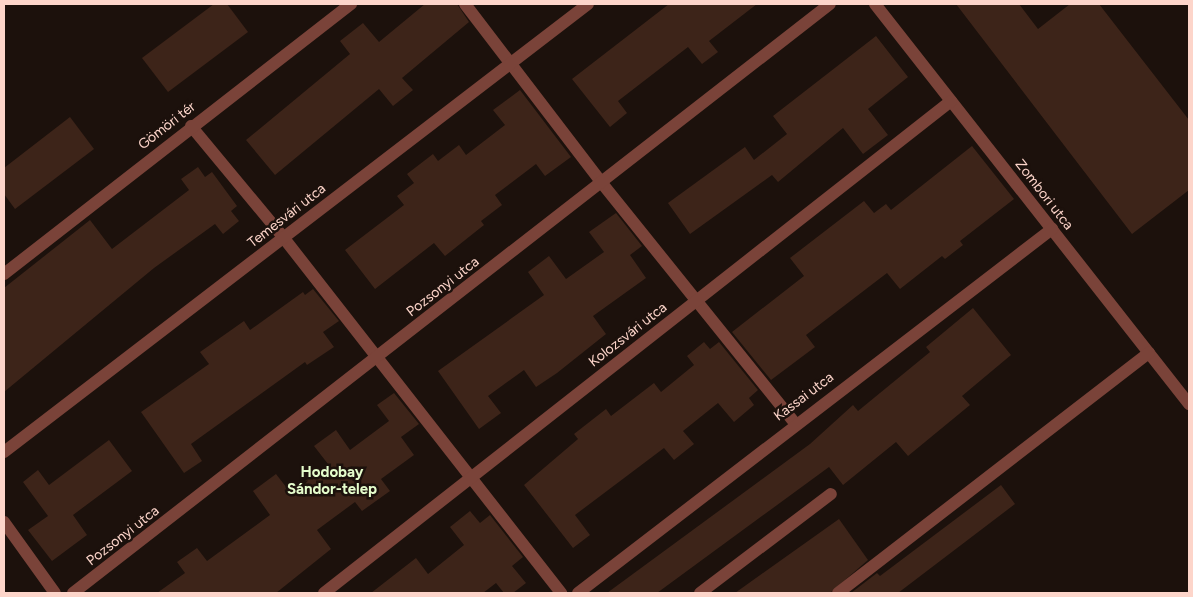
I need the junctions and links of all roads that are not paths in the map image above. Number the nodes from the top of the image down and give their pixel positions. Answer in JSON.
{"nodes":[{"id":1,"x":351,"y":4,"type":"edge"},
{"id":2,"x":465,"y":4,"type":"edge"},
{"id":3,"x":588,"y":4,"type":"edge"},
{"id":4,"x":830,"y":4,"type":"edge"},
{"id":5,"x":875,"y":4,"type":"edge"},
{"id":6,"x":509,"y":64,"type":"junction"},
{"id":7,"x":951,"y":101,"type":"junction"},
{"id":8,"x":191,"y":126,"type":"junction"},
{"id":9,"x":601,"y":182,"type":"junction"},
{"id":10,"x":1052,"y":229,"type":"junction"},
{"id":11,"x":284,"y":237,"type":"junction"},
{"id":12,"x":4,"y":274,"type":"edge"},
{"id":13,"x":696,"y":301,"type":"junction"},
{"id":14,"x":1149,"y":354,"type":"junction"},
{"id":15,"x":375,"y":358,"type":"junction"},
{"id":16,"x":1189,"y":404,"type":"edge"},
{"id":17,"x":795,"y":423,"type":"junction"},
{"id":18,"x":4,"y":452,"type":"edge"},
{"id":19,"x":471,"y":478,"type":"junction"},
{"id":20,"x":831,"y":494,"type":"dead end"},
{"id":21,"x":4,"y":522,"type":"edge"},
{"id":22,"x":55,"y":593,"type":"edge"},
{"id":23,"x":73,"y":593,"type":"edge"},
{"id":24,"x":324,"y":593,"type":"edge"},
{"id":25,"x":561,"y":593,"type":"edge"},
{"id":26,"x":578,"y":593,"type":"edge"},
{"id":27,"x":700,"y":593,"type":"edge"},
{"id":28,"x":838,"y":593,"type":"edge"}],
"edges":[{"from":1,"to":8,"type":"street","name":"Gömöri tér"},
{"from":2,"to":6,"type":"street"},
{"from":3,"to":6,"type":"street","name":"Temesvári utca"},
{"from":4,"to":9,"type":"street","name":"Pozsonyi utca"},
{"from":5,"to":7,"type":"street","name":"Zombori utca"},
{"from":6,"to":9,"type":"street"},
{"from":6,"to":11,"type":"street","name":"Temesvári utca"},
{"from":7,"to":10,"type":"street","name":"Zombori utca"},
{"from":7,"to":13,"type":"street","name":"Kolozsvári utca"},
{"from":8,"to":11,"type":"street"},
{"from":8,"to":12,"type":"street","name":"Gömöri tér"},
{"from":9,"to":13,"type":"street"},
{"from":9,"to":15,"type":"street","name":"Pozsonyi utca"},
{"from":10,"to":14,"type":"street","name":"Zombori utca"},
{"from":10,"to":17,"type":"street","name":"Kassai utca"},
{"from":11,"to":15,"type":"street"},
{"from":11,"to":18,"type":"street","name":"Temesvári utca"},
{"from":13,"to":17,"type":"street"},
{"from":13,"to":19,"type":"street","name":"Kolozsvári utca"},
{"from":14,"to":16,"type":"street","name":"Zombori utca"},
{"from":14,"to":28,"type":"street"},
{"from":15,"to":19,"type":"street"},
{"from":15,"to":23,"type":"street","name":"Pozsonyi utca"},
{"from":17,"to":26,"type":"street","name":"Kassai utca"},
{"from":19,"to":24,"type":"street","name":"Kolozsvári utca"},
{"from":19,"to":25,"type":"street"},
{"from":20,"to":27,"type":"street"},
{"from":21,"to":22,"type":"street"}]}
